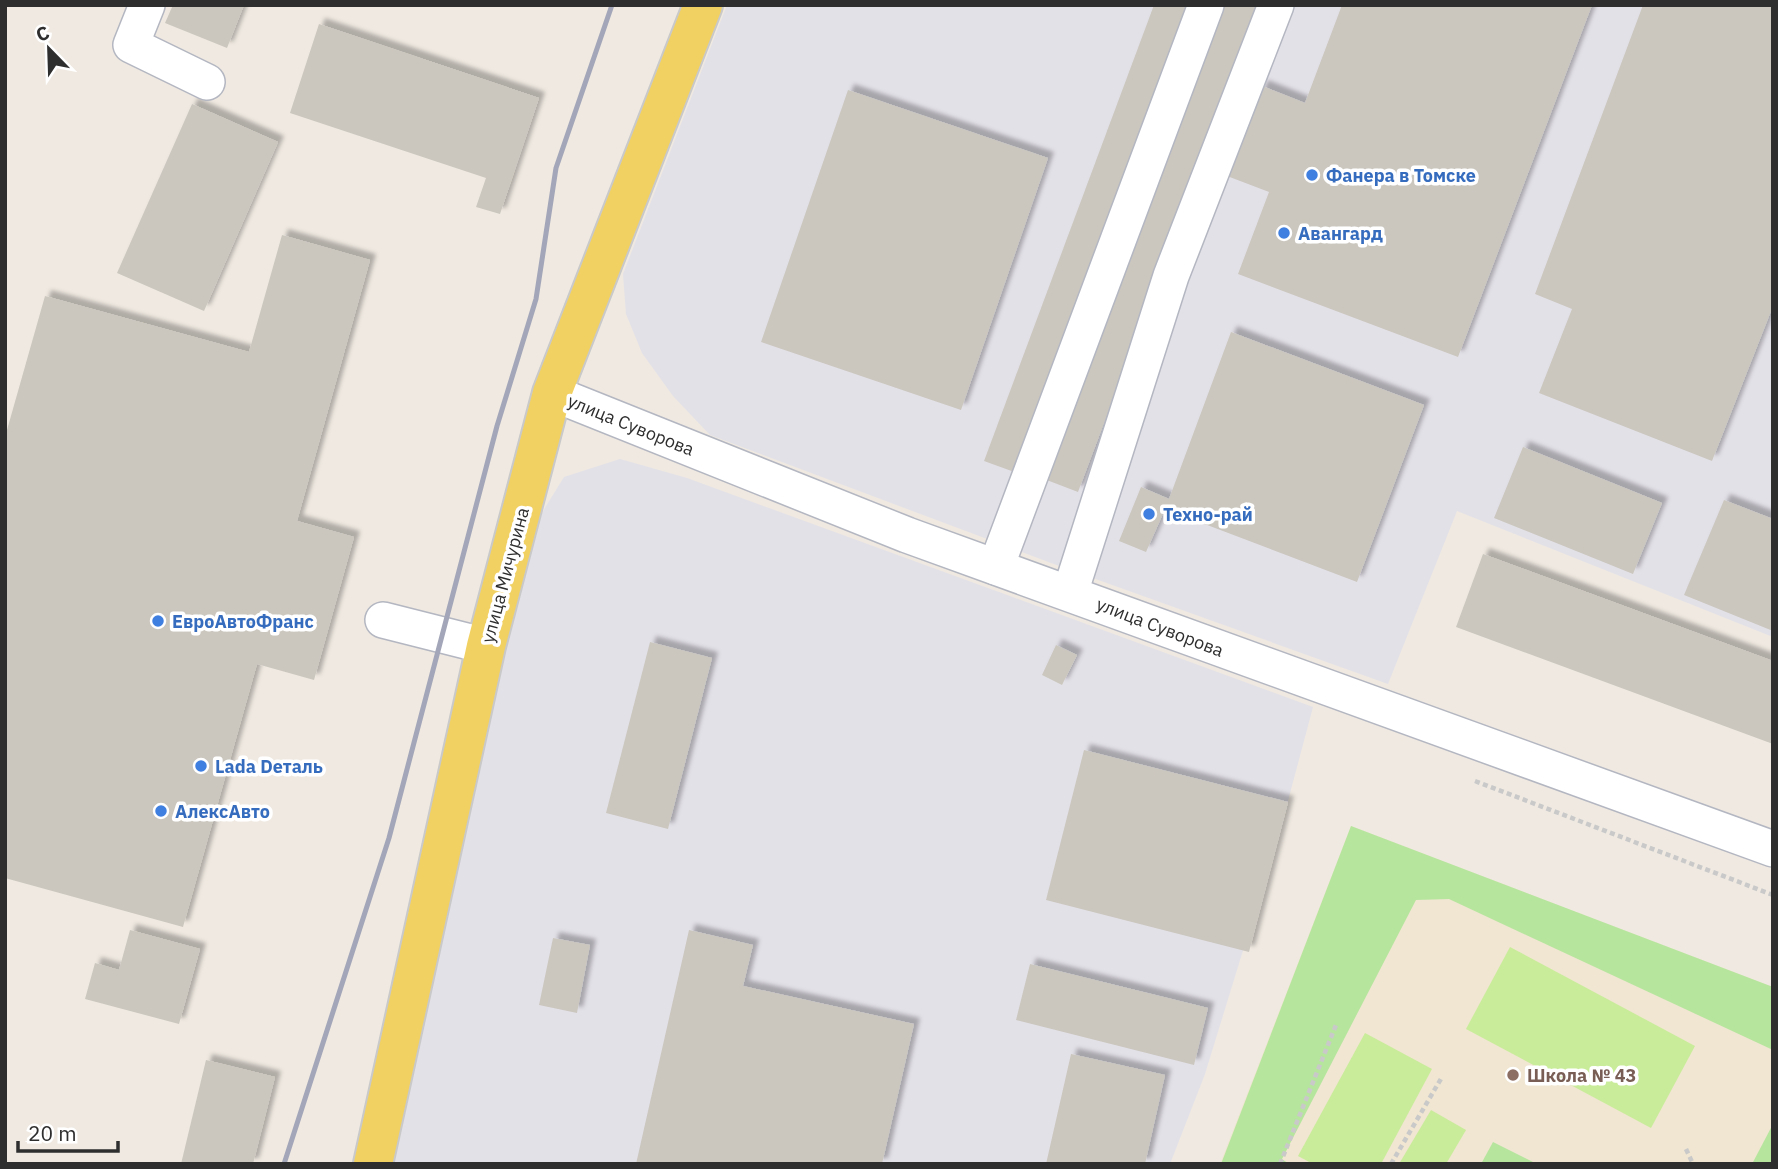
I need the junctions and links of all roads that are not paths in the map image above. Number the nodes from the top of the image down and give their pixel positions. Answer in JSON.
{"nodes":[{"id":1,"x":147,"y":5,"type":"edge"},
{"id":2,"x":703,"y":5,"type":"edge"},
{"id":3,"x":1206,"y":5,"type":"edge"},
{"id":4,"x":1276,"y":5,"type":"edge"},
{"id":5,"x":207,"y":82,"type":"dead end"},
{"id":6,"x":552,"y":393,"type":"junction"},
{"id":7,"x":996,"y":567,"type":"junction"},
{"id":8,"x":1070,"y":593,"type":"junction"},
{"id":9,"x":383,"y":621,"type":"dead end"},
{"id":10,"x":486,"y":646,"type":"junction"},
{"id":11,"x":1773,"y":849,"type":"edge"},
{"id":12,"x":373,"y":1164,"type":"edge"}],
"edges":[{"from":1,"to":5,"type":"street"},
{"from":2,"to":6,"type":"main road","name":"улица Мичурина"},
{"from":3,"to":7,"type":"street"},
{"from":4,"to":8,"type":"street"},
{"from":6,"to":7,"type":"street","name":"улица Суворова"},
{"from":6,"to":10,"type":"main road","name":"улица Мичурина"},
{"from":7,"to":8,"type":"street","name":"улица Суворова"},
{"from":8,"to":11,"type":"street","name":"улица Суворова"},
{"from":9,"to":10,"type":"street"},
{"from":10,"to":12,"type":"main road","name":"улица Мичурина"}]}
